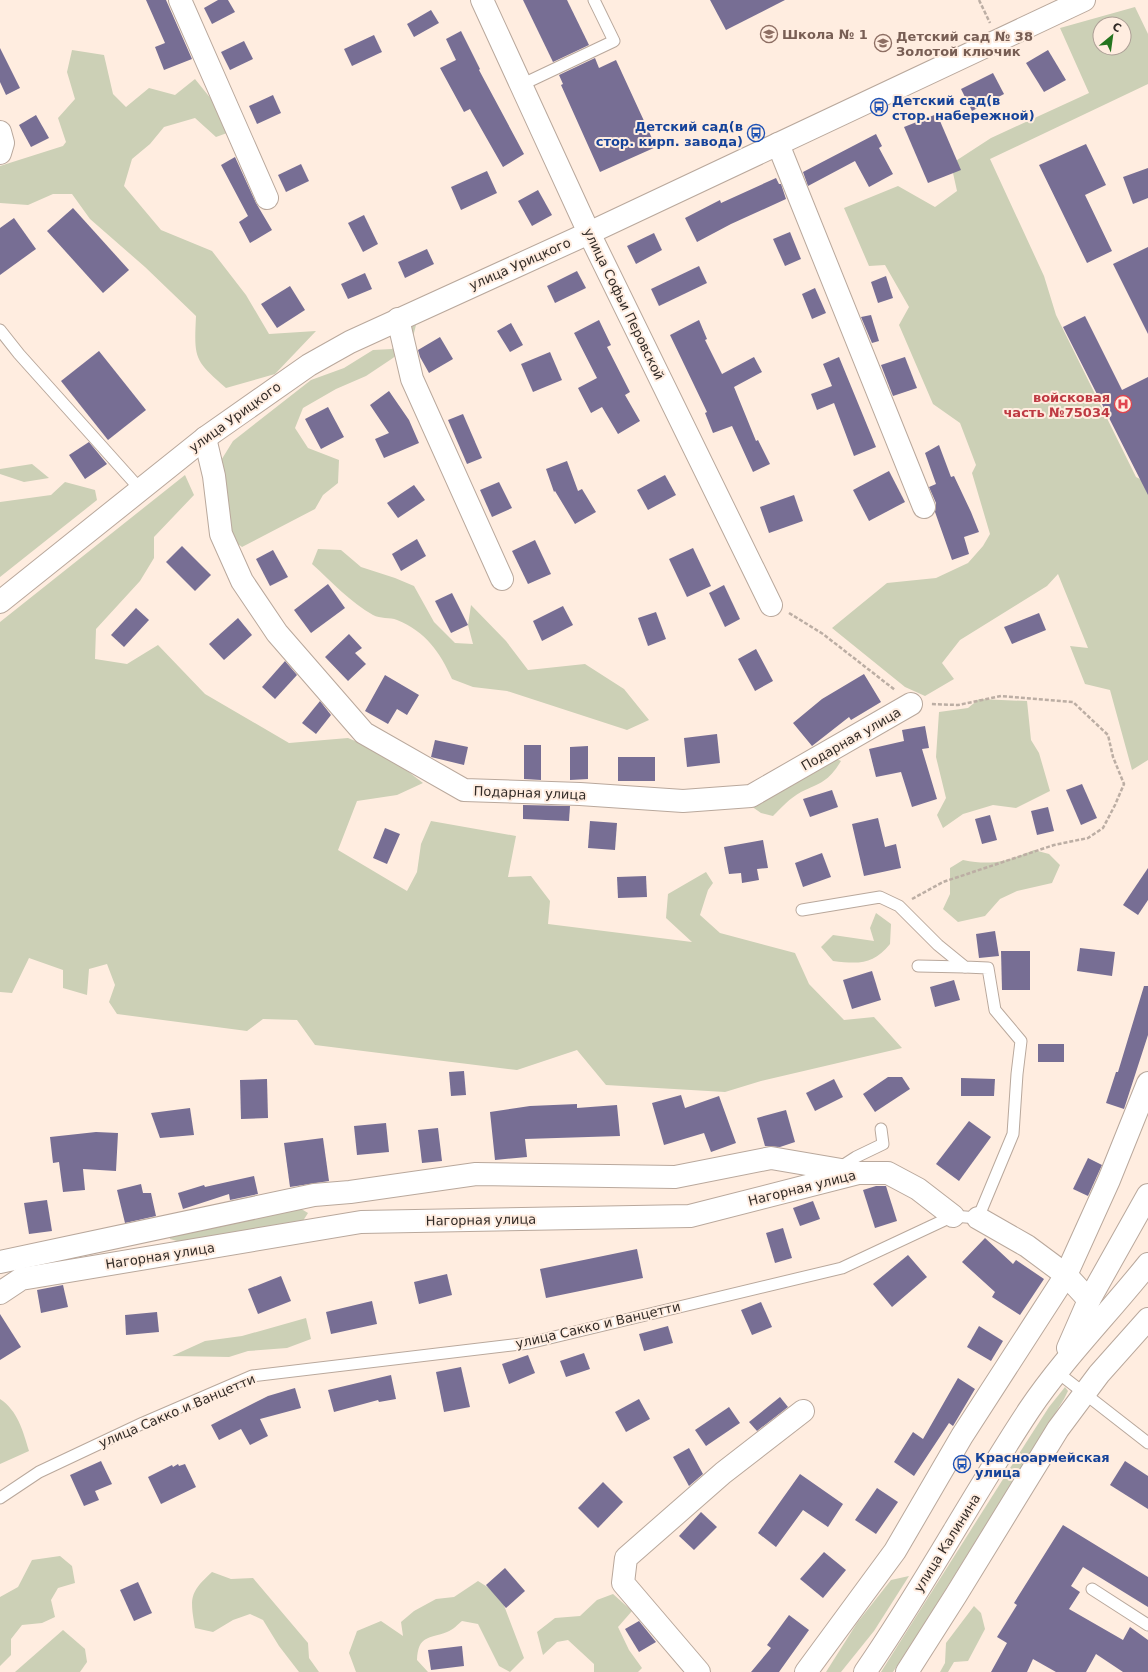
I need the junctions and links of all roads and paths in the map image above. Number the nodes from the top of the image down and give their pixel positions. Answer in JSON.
{"nodes":[{"id":1,"x":180,"y":0,"type":"edge"},
{"id":2,"x":482,"y":0,"type":"edge"},
{"id":3,"x":594,"y":0,"type":"edge"},
{"id":4,"x":1084,"y":0,"type":"edge"},
{"id":5,"x":521,"y":84,"type":"junction"},
{"id":6,"x":0,"y":132,"type":"edge"},
{"id":7,"x":778,"y":144,"type":"junction"},
{"id":8,"x":0,"y":153,"type":"edge"},
{"id":9,"x":267,"y":198,"type":"dead end"},
{"id":10,"x":589,"y":233,"type":"junction"},
{"id":11,"x":398,"y":319,"type":"junction"},
{"id":12,"x":0,"y":330,"type":"edge"},
{"id":13,"x":205,"y":438,"type":"junction"},
{"id":14,"x":140,"y":489,"type":"junction"},
{"id":15,"x":924,"y":507,"type":"dead end"},
{"id":16,"x":502,"y":579,"type":"dead end"},
{"id":17,"x":0,"y":602,"type":"edge"},
{"id":18,"x":771,"y":605,"type":"joint"},
{"id":19,"x":911,"y":704,"type":"junction"},
{"id":20,"x":899,"y":906,"type":"junction"},
{"id":21,"x":802,"y":910,"type":"dead end"},
{"id":22,"x":918,"y":966,"type":"dead end"},
{"id":23,"x":965,"y":966,"type":"junction"},
{"id":24,"x":1148,"y":1083,"type":"edge"},
{"id":25,"x":881,"y":1129,"type":"dead end"},
{"id":26,"x":848,"y":1171,"type":"junction"},
{"id":27,"x":1148,"y":1195,"type":"edge"},
{"id":28,"x":953,"y":1216,"type":"junction"},
{"id":29,"x":978,"y":1218,"type":"junction"},
{"id":30,"x":0,"y":1262,"type":"edge"},
{"id":31,"x":1148,"y":1264,"type":"edge"},
{"id":32,"x":1066,"y":1275,"type":"junction"},
{"id":33,"x":0,"y":1293,"type":"edge"},
{"id":34,"x":1090,"y":1300,"type":"junction"},
{"id":35,"x":1148,"y":1319,"type":"edge"},
{"id":36,"x":1059,"y":1369,"type":"junction"},
{"id":37,"x":1084,"y":1393,"type":"junction"},
{"id":38,"x":803,"y":1411,"type":"dead end"},
{"id":39,"x":1148,"y":1443,"type":"edge"},
{"id":40,"x":0,"y":1498,"type":"edge"},
{"id":41,"x":1092,"y":1589,"type":"dead end"},
{"id":42,"x":1148,"y":1625,"type":"edge"},
{"id":43,"x":699,"y":1672,"type":"edge"},
{"id":44,"x":806,"y":1672,"type":"edge"},
{"id":45,"x":865,"y":1672,"type":"edge"},
{"id":46,"x":907,"y":1672,"type":"edge"}],
"edges":[{"from":1,"to":9,"type":"street"},
{"from":2,"to":5,"type":"street","name":"улица Софьи Перовской"},
{"from":3,"to":5,"type":"lane"},
{"from":4,"to":7,"type":"street","name":"улица Урицкого"},
{"from":5,"to":10,"type":"street","name":"улица Софьи Перовской"},
{"from":6,"to":8,"type":"street"},
{"from":7,"to":10,"type":"street","name":"улица Урицкого"},
{"from":7,"to":15,"type":"street"},
{"from":10,"to":11,"type":"street","name":"улица Урицкого"},
{"from":10,"to":18,"type":"street","name":"улица Софьи Перовской"},
{"from":11,"to":13,"type":"street","name":"улица Урицкого"},
{"from":11,"to":16,"type":"street"},
{"from":12,"to":14,"type":"lane"},
{"from":13,"to":14,"type":"street","name":"улица Урицкого"},
{"from":13,"to":19,"type":"street","name":"Подарная улица"},
{"from":14,"to":17,"type":"street","name":"улица Урицкого"},
{"from":18,"to":19,"type":"path"},
{"from":19,"to":20,"type":"path"},
{"from":20,"to":21,"type":"lane"},
{"from":20,"to":23,"type":"lane"},
{"from":22,"to":23,"type":"lane"},
{"from":23,"to":29,"type":"lane"},
{"from":24,"to":32,"type":"street"},
{"from":25,"to":26,"type":"lane"},
{"from":26,"to":28,"type":"street","name":"Нагорная улица"},
{"from":26,"to":30,"type":"street"},
{"from":26,"to":33,"type":"street","name":"Нагорная улица"},
{"from":27,"to":34,"type":"street"},
{"from":28,"to":29,"type":"lane","name":"улица Сакко и Ванцетти"},
{"from":28,"to":40,"type":"lane","name":"улица Сакко и Ванцетти"},
{"from":29,"to":32,"type":"street"},
{"from":31,"to":36,"type":"street","name":"улица Калинина"},
{"from":32,"to":34,"type":"street"},
{"from":32,"to":44,"type":"street"},
{"from":34,"to":36,"type":"street"},
{"from":35,"to":37,"type":"street"},
{"from":36,"to":37,"type":"lane"},
{"from":36,"to":45,"type":"street","name":"улица Калинина"},
{"from":37,"to":39,"type":"lane"},
{"from":37,"to":46,"type":"street"},
{"from":38,"to":43,"type":"street"},
{"from":41,"to":42,"type":"lane"}]}
